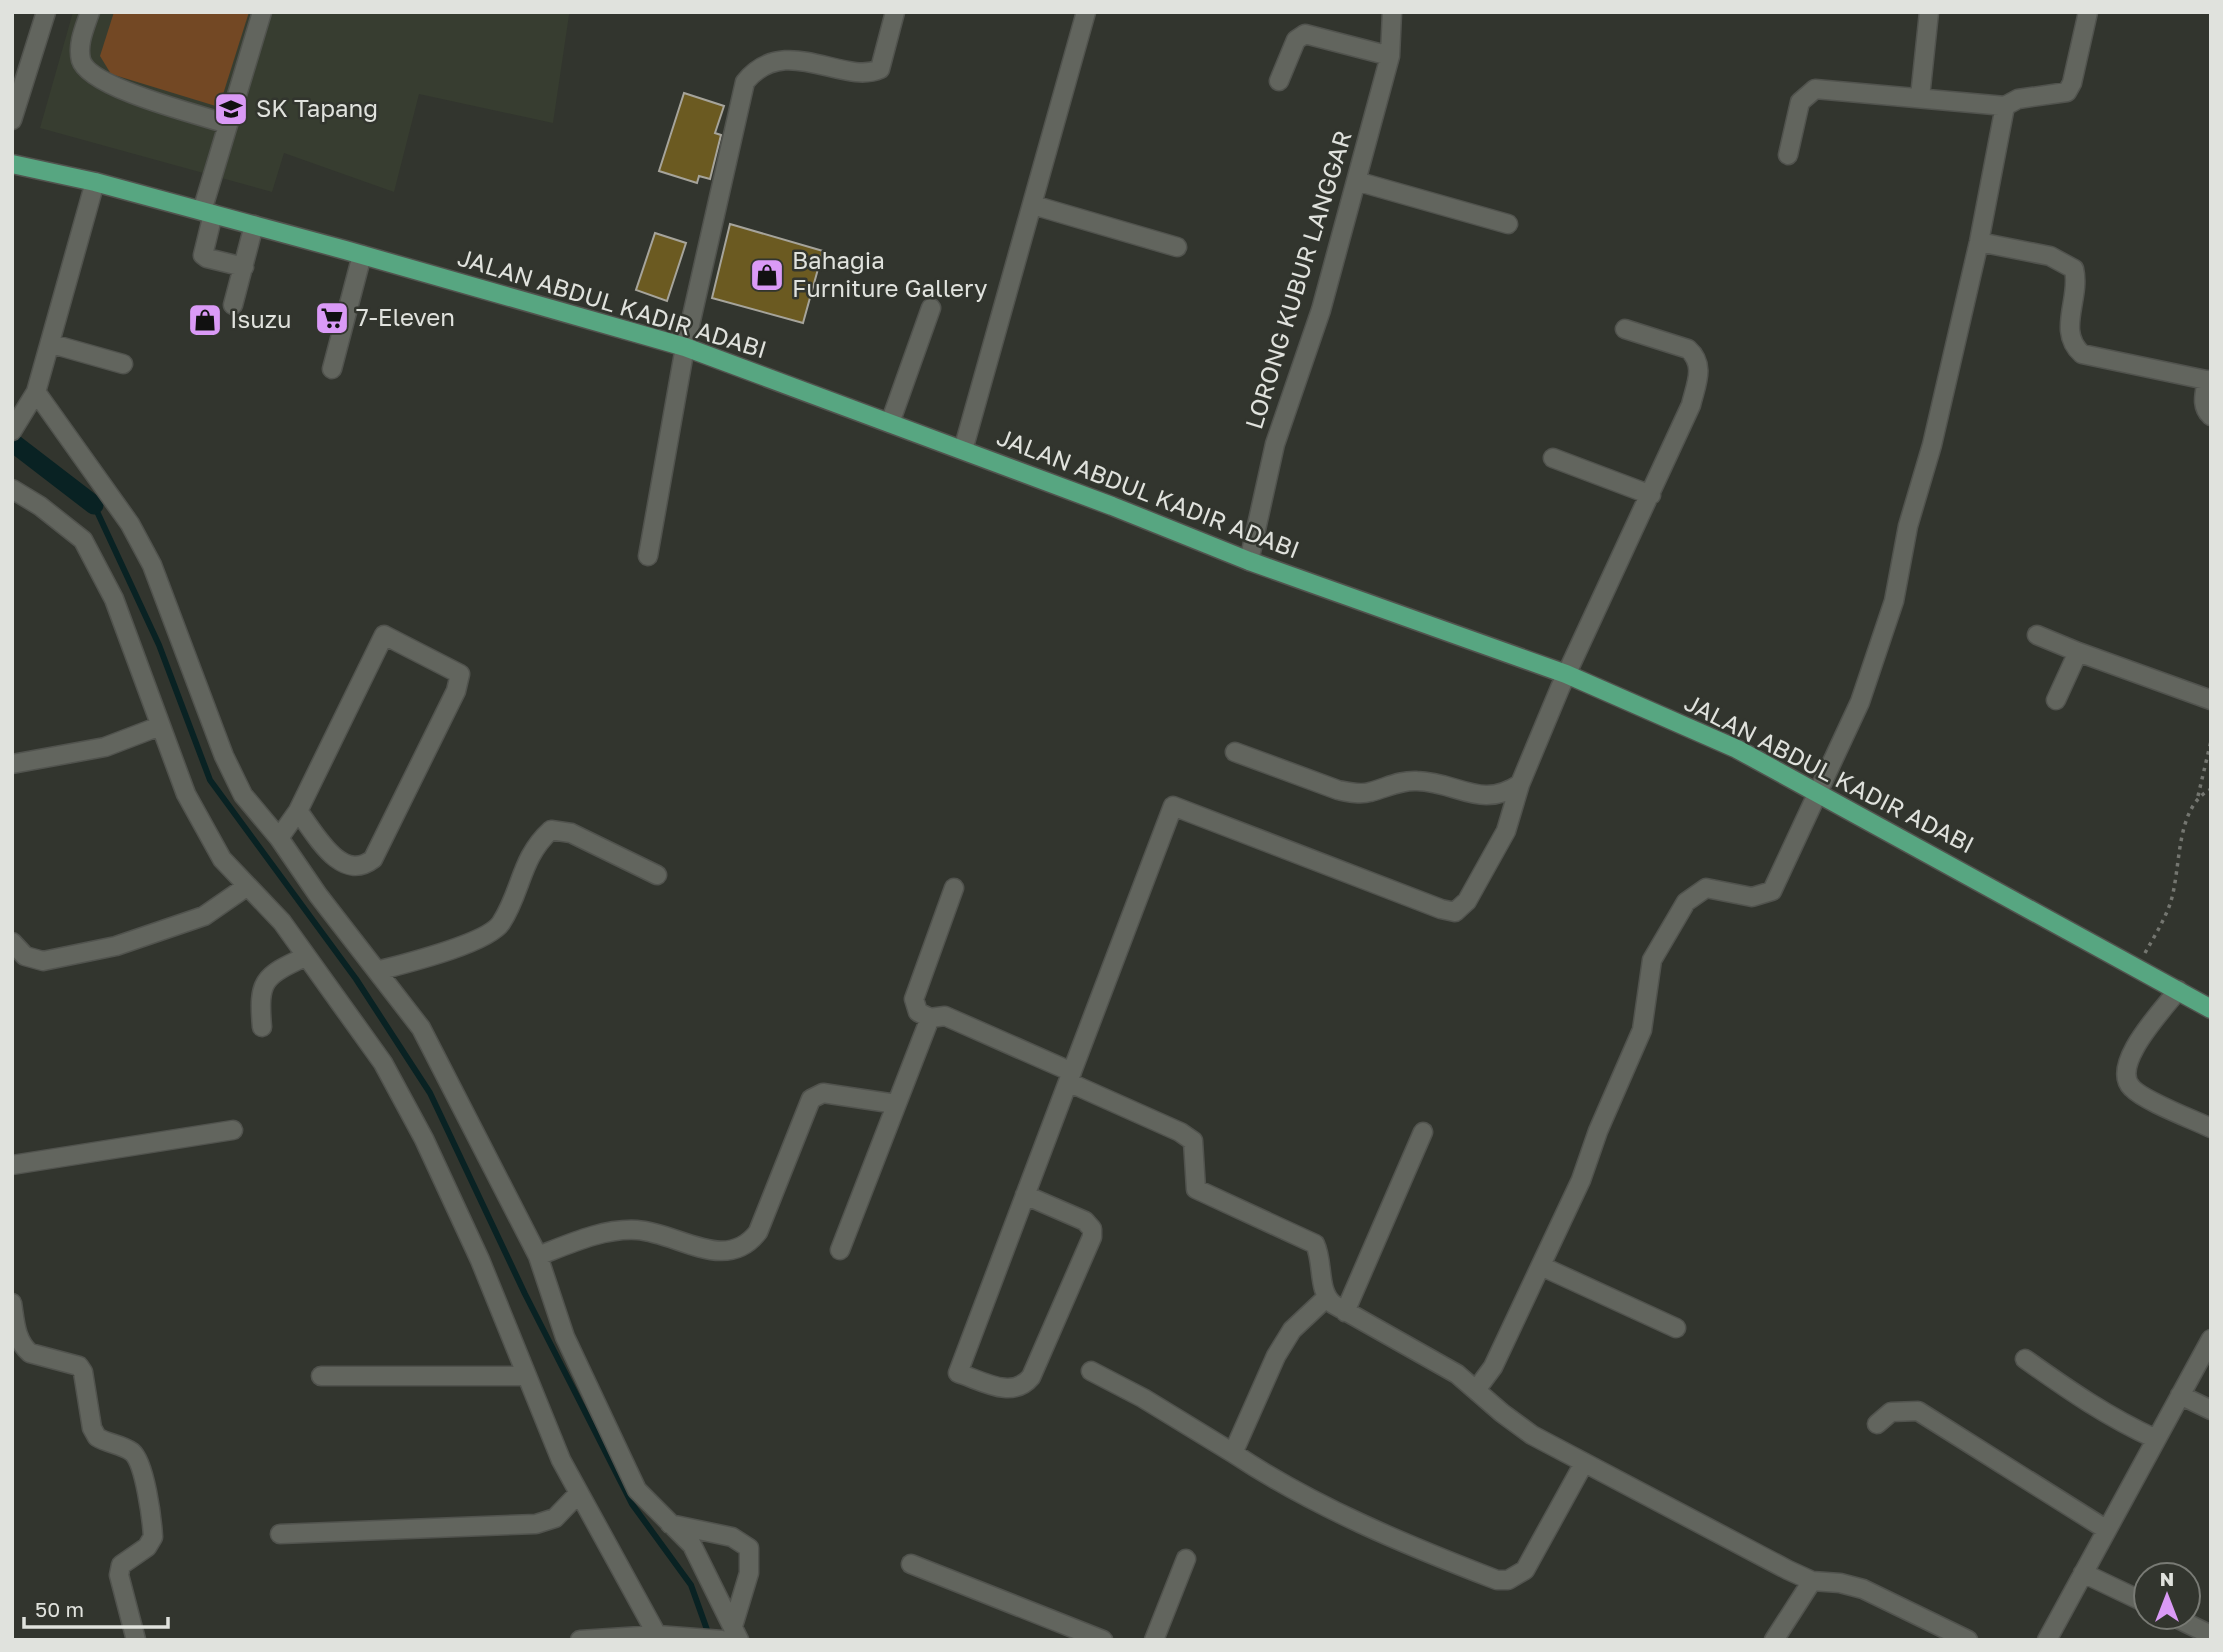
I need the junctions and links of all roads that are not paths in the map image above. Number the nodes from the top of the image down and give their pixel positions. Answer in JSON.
{"nodes":[{"id":1,"x":46,"y":12,"type":"edge"},
{"id":2,"x":90,"y":12,"type":"edge"},
{"id":3,"x":262,"y":12,"type":"edge"},
{"id":4,"x":895,"y":12,"type":"edge"},
{"id":5,"x":1086,"y":12,"type":"edge"},
{"id":6,"x":1392,"y":12,"type":"edge"},
{"id":7,"x":1929,"y":12,"type":"edge"},
{"id":8,"x":2088,"y":12,"type":"edge"},
{"id":9,"x":1390,"y":57,"type":"junction"},
{"id":10,"x":1279,"y":81,"type":"dead end"},
{"id":11,"x":1920,"y":97,"type":"junction"},
{"id":12,"x":2005,"y":106,"type":"junction"},
{"id":13,"x":12,"y":120,"type":"edge"},
{"id":14,"x":228,"y":124,"type":"junction"},
{"id":15,"x":1788,"y":155,"type":"dead end"},
{"id":16,"x":12,"y":164,"type":"edge"},
{"id":17,"x":1356,"y":181,"type":"junction"},
{"id":18,"x":95,"y":182,"type":"junction"},
{"id":19,"x":1033,"y":205,"type":"junction"},
{"id":20,"x":207,"y":213,"type":"junction"},
{"id":21,"x":254,"y":225,"type":"junction"},
{"id":22,"x":1508,"y":225,"type":"dead end"},
{"id":23,"x":1979,"y":242,"type":"junction"},
{"id":24,"x":1177,"y":247,"type":"dead end"},
{"id":25,"x":362,"y":255,"type":"junction"},
{"id":26,"x":244,"y":267,"type":"junction"},
{"id":27,"x":233,"y":305,"type":"dead end"},
{"id":28,"x":931,"y":308,"type":"dead end"},
{"id":29,"x":1625,"y":329,"type":"dead end"},
{"id":30,"x":51,"y":344,"type":"junction"},
{"id":31,"x":685,"y":346,"type":"junction"},
{"id":32,"x":123,"y":364,"type":"dead end"},
{"id":33,"x":332,"y":369,"type":"dead end"},
{"id":34,"x":2209,"y":381,"type":"edge"},
{"id":35,"x":33,"y":397,"type":"junction"},
{"id":36,"x":2211,"y":416,"type":"edge"},
{"id":37,"x":890,"y":423,"type":"junction"},
{"id":38,"x":12,"y":430,"type":"edge"},
{"id":39,"x":963,"y":450,"type":"junction"},
{"id":40,"x":1553,"y":458,"type":"dead end"},
{"id":41,"x":12,"y":489,"type":"edge"},
{"id":42,"x":1651,"y":495,"type":"junction"},
{"id":43,"x":648,"y":556,"type":"dead end"},
{"id":44,"x":1249,"y":561,"type":"junction"},
{"id":45,"x":2037,"y":635,"type":"dead end"},
{"id":46,"x":2078,"y":652,"type":"junction"},
{"id":47,"x":1566,"y":674,"type":"junction"},
{"id":48,"x":2056,"y":700,"type":"dead end"},
{"id":49,"x":2211,"y":700,"type":"edge"},
{"id":50,"x":160,"y":726,"type":"junction"},
{"id":51,"x":1235,"y":752,"type":"dead end"},
{"id":52,"x":12,"y":764,"type":"edge"},
{"id":53,"x":1520,"y":784,"type":"junction"},
{"id":54,"x":1819,"y":792,"type":"junction"},
{"id":55,"x":298,"y":811,"type":"junction"},
{"id":56,"x":279,"y":838,"type":"junction"},
{"id":57,"x":657,"y":875,"type":"dead end"},
{"id":58,"x":246,"y":887,"type":"junction"},
{"id":59,"x":954,"y":888,"type":"dead end"},
{"id":60,"x":12,"y":942,"type":"edge"},
{"id":61,"x":305,"y":957,"type":"junction"},
{"id":62,"x":377,"y":971,"type":"junction"},
{"id":63,"x":2178,"y":990,"type":"junction"},
{"id":64,"x":2211,"y":1009,"type":"edge"},
{"id":65,"x":930,"y":1017,"type":"junction"},
{"id":66,"x":262,"y":1027,"type":"dead end"},
{"id":67,"x":1070,"y":1077,"type":"junction"},
{"id":68,"x":896,"y":1104,"type":"junction"},
{"id":69,"x":2211,"y":1128,"type":"edge"},
{"id":70,"x":233,"y":1130,"type":"dead end"},
{"id":71,"x":1423,"y":1132,"type":"dead end"},
{"id":72,"x":12,"y":1165,"type":"edge"},
{"id":73,"x":1025,"y":1195,"type":"junction"},
{"id":74,"x":840,"y":1250,"type":"dead end"},
{"id":75,"x":538,"y":1256,"type":"junction"},
{"id":76,"x":1541,"y":1266,"type":"junction"},
{"id":77,"x":1326,"y":1298,"type":"junction"},
{"id":78,"x":12,"y":1303,"type":"edge"},
{"id":79,"x":1345,"y":1312,"type":"junction"},
{"id":80,"x":1676,"y":1328,"type":"dead end"},
{"id":81,"x":2211,"y":1339,"type":"edge"},
{"id":82,"x":2025,"y":1359,"type":"dead end"},
{"id":83,"x":1091,"y":1371,"type":"dead end"},
{"id":84,"x":321,"y":1376,"type":"dead end"},
{"id":85,"x":525,"y":1376,"type":"junction"},
{"id":86,"x":1476,"y":1390,"type":"junction"},
{"id":87,"x":2180,"y":1395,"type":"junction"},
{"id":88,"x":2211,"y":1410,"type":"edge"},
{"id":89,"x":1877,"y":1424,"type":"dead end"},
{"id":90,"x":2156,"y":1439,"type":"junction"},
{"id":91,"x":1233,"y":1453,"type":"junction"},
{"id":92,"x":1584,"y":1463,"type":"junction"},
{"id":93,"x":579,"y":1493,"type":"junction"},
{"id":94,"x":670,"y":1524,"type":"junction"},
{"id":95,"x":2107,"y":1530,"type":"junction"},
{"id":96,"x":280,"y":1535,"type":"dead end"},
{"id":97,"x":1186,"y":1559,"type":"dead end"},
{"id":98,"x":911,"y":1564,"type":"dead end"},
{"id":99,"x":2083,"y":1573,"type":"junction"},
{"id":100,"x":1812,"y":1581,"type":"junction"},
{"id":101,"x":2132,"y":1597,"type":"edge"},
{"id":102,"x":731,"y":1635,"type":"edge"},
{"id":103,"x":656,"y":1637,"type":"edge"},
{"id":104,"x":136,"y":1640,"type":"edge"},
{"id":105,"x":580,"y":1640,"type":"edge"},
{"id":106,"x":1102,"y":1640,"type":"edge"},
{"id":107,"x":1154,"y":1640,"type":"edge"},
{"id":108,"x":1774,"y":1640,"type":"edge"},
{"id":109,"x":1968,"y":1640,"type":"edge"},
{"id":110,"x":2047,"y":1640,"type":"edge"}],
"edges":[{"from":1,"to":13,"type":"street"},
{"from":2,"to":14,"type":"street"},
{"from":3,"to":14,"type":"street"},
{"from":4,"to":31,"type":"street"},
{"from":5,"to":19,"type":"street"},
{"from":6,"to":9,"type":"street","name":"LORONG KUBUR LANGGAR"},
{"from":7,"to":11,"type":"street"},
{"from":8,"to":12,"type":"street"},
{"from":9,"to":10,"type":"street"},
{"from":9,"to":17,"type":"street","name":"LORONG KUBUR LANGGAR"},
{"from":11,"to":12,"type":"street"},
{"from":11,"to":15,"type":"street"},
{"from":12,"to":23,"type":"street"},
{"from":14,"to":20,"type":"street"},
{"from":16,"to":18,"type":"main road","name":"JALAN ABDUL KADIR ADABI"},
{"from":17,"to":22,"type":"street"},
{"from":17,"to":44,"type":"street","name":"LORONG KUBUR LANGGAR"},
{"from":18,"to":20,"type":"main road","name":"JALAN ABDUL KADIR ADABI"},
{"from":18,"to":30,"type":"street"},
{"from":19,"to":24,"type":"street"},
{"from":19,"to":39,"type":"street"},
{"from":20,"to":21,"type":"main road","name":"JALAN ABDUL KADIR ADABI"},
{"from":20,"to":26,"type":"street"},
{"from":21,"to":25,"type":"main road","name":"JALAN ABDUL KADIR ADABI"},
{"from":21,"to":26,"type":"street"},
{"from":23,"to":34,"type":"street"},
{"from":23,"to":54,"type":"street"},
{"from":25,"to":31,"type":"main road","name":"JALAN ABDUL KADIR ADABI"},
{"from":25,"to":33,"type":"street"},
{"from":26,"to":27,"type":"street"},
{"from":28,"to":37,"type":"street"},
{"from":29,"to":42,"type":"street"},
{"from":30,"to":32,"type":"street"},
{"from":30,"to":35,"type":"street"},
{"from":31,"to":37,"type":"main road","name":"JALAN ABDUL KADIR ADABI"},
{"from":31,"to":43,"type":"street"},
{"from":34,"to":36,"type":"street"},
{"from":35,"to":38,"type":"street"},
{"from":35,"to":56,"type":"street"},
{"from":37,"to":39,"type":"main road","name":"JALAN ABDUL KADIR ADABI"},
{"from":39,"to":44,"type":"main road","name":"JALAN ABDUL KADIR ADABI"},
{"from":40,"to":42,"type":"street"},
{"from":41,"to":50,"type":"street"},
{"from":42,"to":47,"type":"street"},
{"from":44,"to":47,"type":"main road","name":"JALAN ABDUL KADIR ADABI"},
{"from":45,"to":46,"type":"street"},
{"from":46,"to":48,"type":"street"},
{"from":46,"to":49,"type":"street"},
{"from":47,"to":53,"type":"street"},
{"from":47,"to":54,"type":"main road","name":"JALAN ABDUL KADIR ADABI"},
{"from":50,"to":52,"type":"street"},
{"from":50,"to":58,"type":"street"},
{"from":51,"to":53,"type":"street"},
{"from":53,"to":67,"type":"street"},
{"from":54,"to":63,"type":"main road","name":"JALAN ABDUL KADIR ADABI"},
{"from":54,"to":76,"type":"street"},
{"from":55,"to":55,"type":"street"},
{"from":55,"to":56,"type":"street"},
{"from":56,"to":62,"type":"street"},
{"from":57,"to":62,"type":"street"},
{"from":58,"to":60,"type":"street"},
{"from":58,"to":61,"type":"street"},
{"from":59,"to":65,"type":"street"},
{"from":61,"to":66,"type":"street"},
{"from":61,"to":85,"type":"street"},
{"from":62,"to":75,"type":"street"},
{"from":63,"to":64,"type":"main road","name":"JALAN ABDUL KADIR ADABI"},
{"from":63,"to":69,"type":"street"},
{"from":65,"to":67,"type":"street"},
{"from":65,"to":68,"type":"street"},
{"from":67,"to":73,"type":"street"},
{"from":67,"to":77,"type":"street"},
{"from":68,"to":74,"type":"street"},
{"from":68,"to":75,"type":"street"},
{"from":70,"to":72,"type":"street"},
{"from":71,"to":79,"type":"street"},
{"from":73,"to":73,"type":"street"},
{"from":75,"to":94,"type":"street"},
{"from":76,"to":80,"type":"street"},
{"from":76,"to":86,"type":"street"},
{"from":77,"to":79,"type":"street"},
{"from":77,"to":91,"type":"street"},
{"from":78,"to":104,"type":"street"},
{"from":79,"to":86,"type":"street"},
{"from":81,"to":87,"type":"street"},
{"from":82,"to":90,"type":"street"},
{"from":83,"to":91,"type":"street"},
{"from":84,"to":85,"type":"street"},
{"from":85,"to":93,"type":"street"},
{"from":86,"to":92,"type":"street"},
{"from":87,"to":88,"type":"street"},
{"from":87,"to":90,"type":"street"},
{"from":89,"to":95,"type":"street"},
{"from":90,"to":95,"type":"street"},
{"from":91,"to":92,"type":"street"},
{"from":92,"to":100,"type":"street"},
{"from":93,"to":96,"type":"street"},
{"from":93,"to":103,"type":"street"},
{"from":94,"to":102,"type":"street"},
{"from":94,"to":102,"type":"street"},
{"from":95,"to":99,"type":"street"},
{"from":97,"to":107,"type":"street"},
{"from":98,"to":106,"type":"street"},
{"from":99,"to":101,"type":"street"},
{"from":99,"to":110,"type":"street"},
{"from":100,"to":108,"type":"street"},
{"from":100,"to":109,"type":"street"},
{"from":102,"to":103,"type":"street"},
{"from":103,"to":105,"type":"street"}]}
